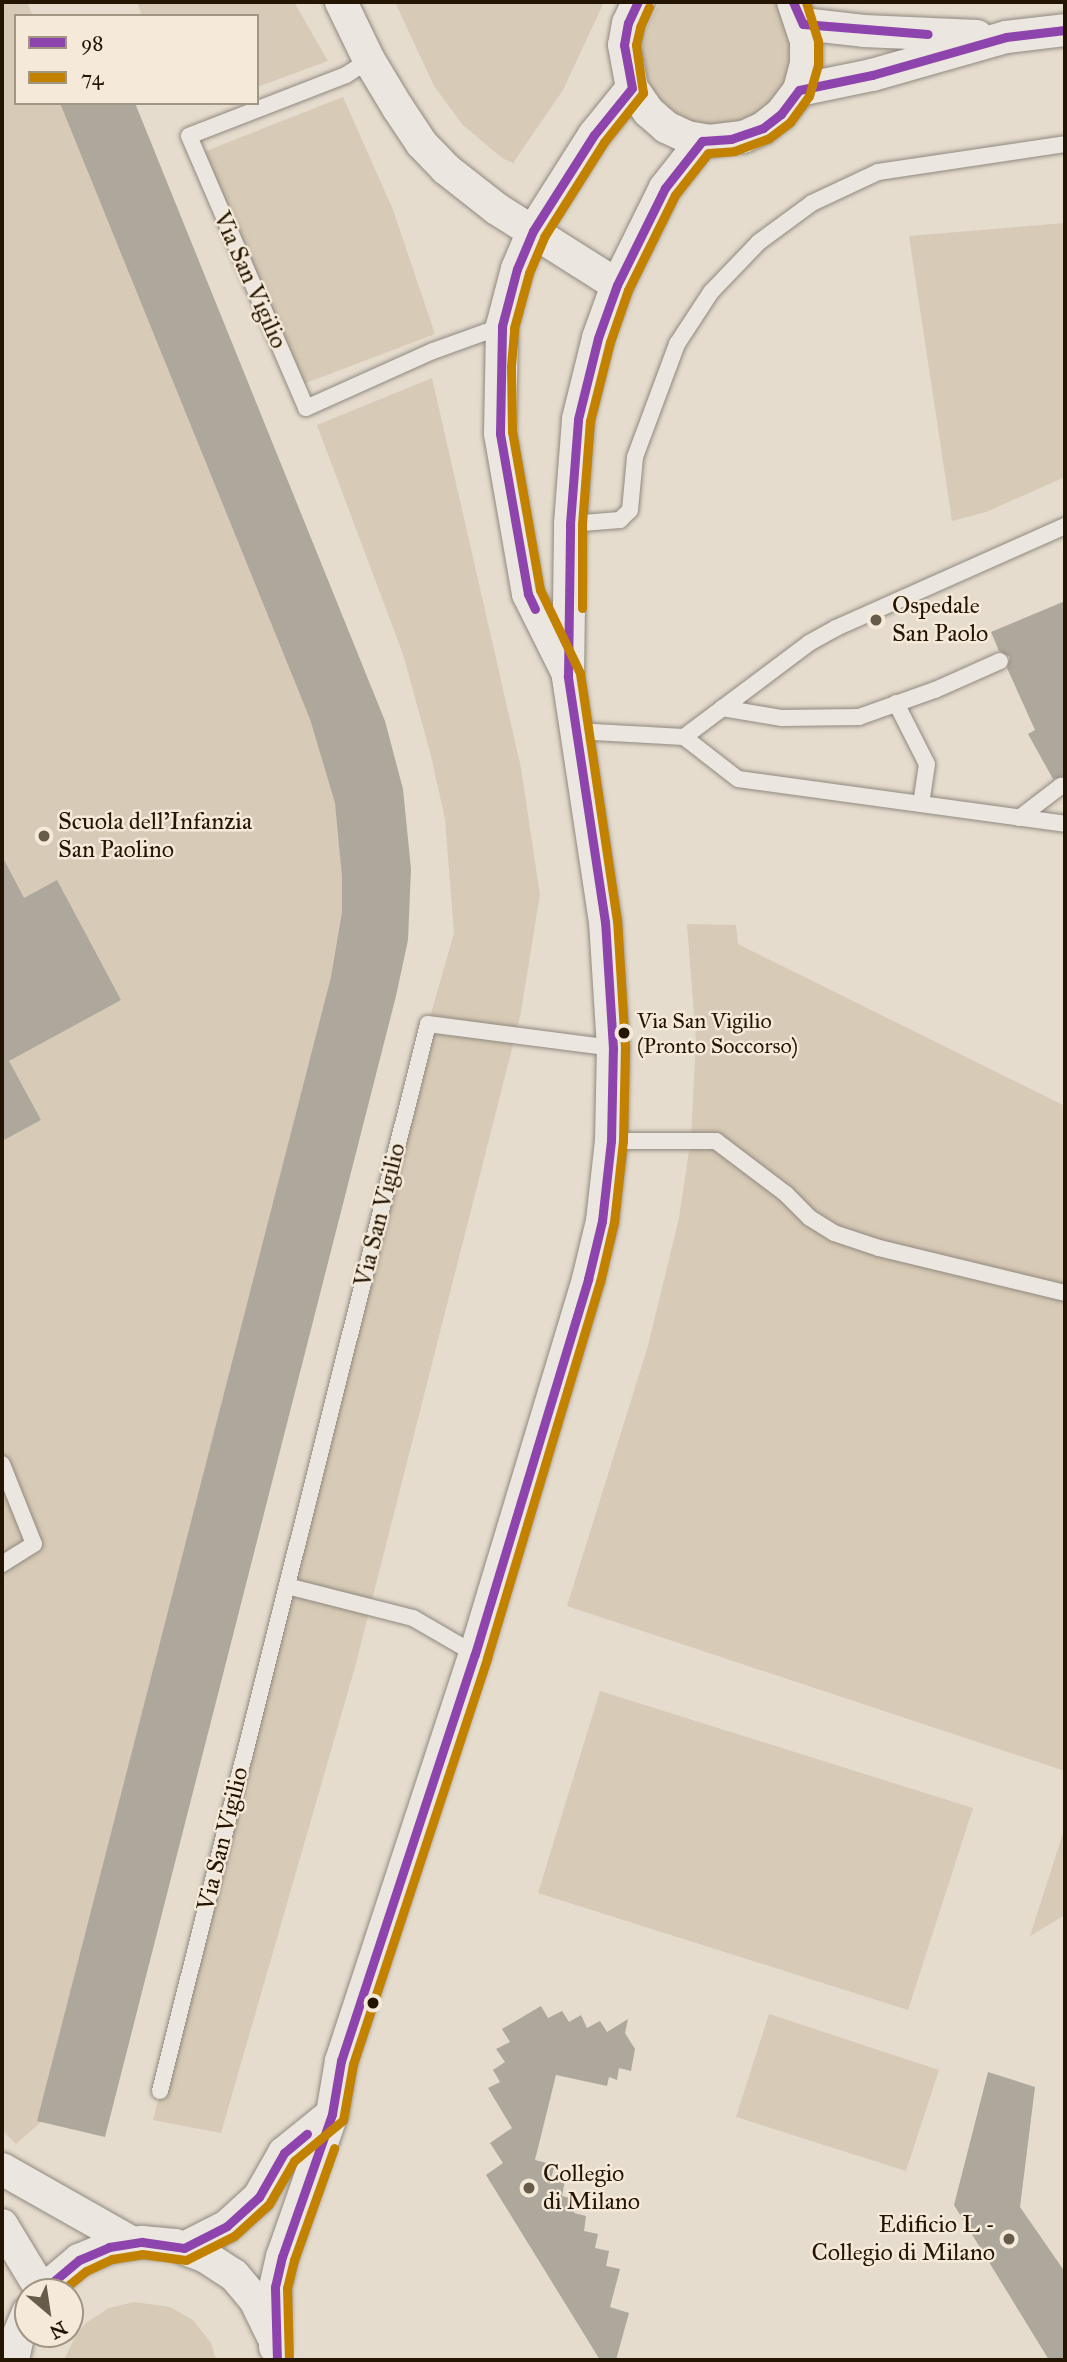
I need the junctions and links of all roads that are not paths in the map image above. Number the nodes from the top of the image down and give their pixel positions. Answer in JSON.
{"nodes":[{"id":1,"x":341,"y":2,"type":"edge"},
{"id":2,"x":638,"y":2,"type":"edge"},
{"id":3,"x":798,"y":13,"type":"edge"},
{"id":4,"x":1065,"y":30,"type":"edge"},
{"id":5,"x":1006,"y":37,"type":"junction"},
{"id":6,"x":369,"y":60,"type":"junction"},
{"id":7,"x":632,"y":88,"type":"junction"},
{"id":8,"x":799,"y":90,"type":"junction"},
{"id":9,"x":702,"y":141,"type":"junction"},
{"id":10,"x":1065,"y":144,"type":"edge"},
{"id":11,"x":533,"y":231,"type":"junction"},
{"id":12,"x":617,"y":285,"type":"junction"},
{"id":13,"x":502,"y":326,"type":"junction"},
{"id":14,"x":570,"y":524,"type":"junction"},
{"id":15,"x":1065,"y":526,"type":"edge"},
{"id":16,"x":1000,"y":661,"type":"dead end"},
{"id":17,"x":568,"y":676,"type":"junction"},
{"id":18,"x":896,"y":703,"type":"junction"},
{"id":19,"x":722,"y":708,"type":"junction"},
{"id":20,"x":576,"y":731,"type":"junction"},
{"id":21,"x":684,"y":737,"type":"junction"},
{"id":22,"x":1061,"y":786,"type":"dead end"},
{"id":23,"x":921,"y":804,"type":"junction"},
{"id":24,"x":1019,"y":818,"type":"junction"},
{"id":25,"x":1065,"y":824,"type":"edge"},
{"id":26,"x":613,"y":1048,"type":"junction"},
{"id":27,"x":611,"y":1141,"type":"junction"},
{"id":28,"x":1065,"y":1293,"type":"edge"},
{"id":29,"x":2,"y":1464,"type":"edge"},
{"id":30,"x":2,"y":1563,"type":"edge"},
{"id":31,"x":287,"y":1586,"type":"junction"},
{"id":32,"x":475,"y":1654,"type":"junction"},
{"id":33,"x":160,"y":2091,"type":"dead end"},
{"id":34,"x":332,"y":2114,"type":"junction"},
{"id":35,"x":2,"y":2169,"type":"edge"},
{"id":36,"x":2,"y":2225,"type":"edge"},
{"id":37,"x":133,"y":2243,"type":"junction"},
{"id":38,"x":184,"y":2248,"type":"junction"},
{"id":39,"x":14,"y":2278,"type":"edge"},
{"id":40,"x":63,"y":2278,"type":"edge"},
{"id":41,"x":276,"y":2353,"type":"edge"}],
"edges":[{"from":1,"to":6,"type":"street"},
{"from":2,"to":7,"type":"street"},
{"from":3,"to":5,"type":"street"},
{"from":3,"to":8,"type":"street"},
{"from":4,"to":5,"type":"street"},
{"from":5,"to":8,"type":"street"},
{"from":6,"to":11,"type":"street"},
{"from":6,"to":13,"type":"lane","name":"Via San Vigilio"},
{"from":7,"to":9,"type":"street"},
{"from":7,"to":11,"type":"street"},
{"from":8,"to":9,"type":"street"},
{"from":9,"to":12,"type":"street"},
{"from":10,"to":14,"type":"lane"},
{"from":11,"to":12,"type":"street"},
{"from":11,"to":13,"type":"street"},
{"from":12,"to":14,"type":"street"},
{"from":13,"to":17,"type":"street"},
{"from":14,"to":17,"type":"street"},
{"from":15,"to":19,"type":"lane"},
{"from":16,"to":18,"type":"lane"},
{"from":17,"to":20,"type":"street"},
{"from":18,"to":19,"type":"lane"},
{"from":18,"to":23,"type":"lane"},
{"from":19,"to":21,"type":"lane"},
{"from":20,"to":21,"type":"lane"},
{"from":20,"to":26,"type":"street"},
{"from":21,"to":23,"type":"lane"},
{"from":22,"to":24,"type":"lane"},
{"from":23,"to":24,"type":"lane"},
{"from":24,"to":25,"type":"lane"},
{"from":26,"to":27,"type":"street"},
{"from":26,"to":31,"type":"lane","name":"Via San Vigilio"},
{"from":27,"to":28,"type":"lane"},
{"from":27,"to":32,"type":"street"},
{"from":29,"to":30,"type":"lane"},
{"from":31,"to":32,"type":"lane"},
{"from":31,"to":33,"type":"lane","name":"Via San Vigilio"},
{"from":32,"to":34,"type":"street"},
{"from":34,"to":38,"type":"street"},
{"from":34,"to":41,"type":"street"},
{"from":35,"to":37,"type":"street"},
{"from":36,"to":39,"type":"street"},
{"from":37,"to":38,"type":"street"},
{"from":37,"to":40,"type":"street"},
{"from":38,"to":41,"type":"street"}]}
